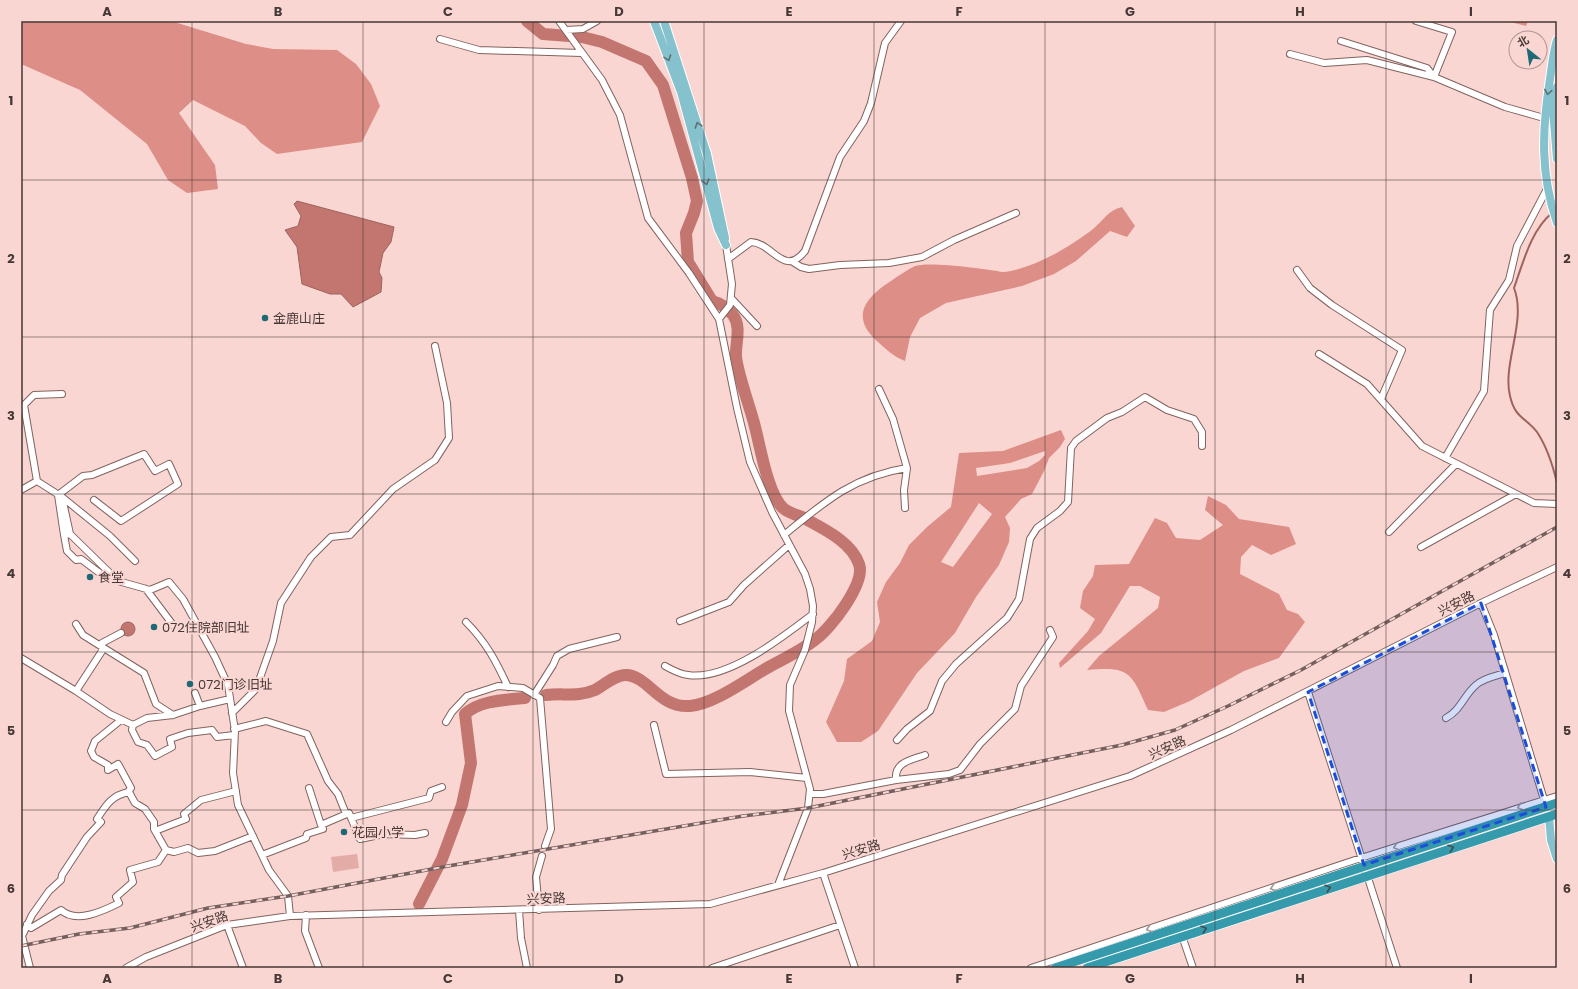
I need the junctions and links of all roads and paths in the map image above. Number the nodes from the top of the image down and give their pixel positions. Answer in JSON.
{"nodes":[{"id":1,"x":559,"y":21,"type":"edge"},
{"id":2,"x":597,"y":21,"type":"edge"},
{"id":3,"x":654,"y":21,"type":"edge"},
{"id":4,"x":664,"y":21,"type":"edge"},
{"id":5,"x":901,"y":21,"type":"edge"},
{"id":6,"x":1416,"y":21,"type":"edge"},
{"id":7,"x":566,"y":31,"type":"junction"},
{"id":8,"x":440,"y":39,"type":"dead end"},
{"id":9,"x":1557,"y":40,"type":"edge"},
{"id":10,"x":1341,"y":41,"type":"dead end"},
{"id":11,"x":582,"y":53,"type":"junction"},
{"id":12,"x":1290,"y":54,"type":"dead end"},
{"id":13,"x":1434,"y":77,"type":"junction"},
{"id":14,"x":1557,"y":87,"type":"edge"},
{"id":15,"x":1544,"y":118,"type":"junction"},
{"id":16,"x":1543,"y":140,"type":"junction"},
{"id":17,"x":1556,"y":142,"type":"edge"},
{"id":18,"x":1557,"y":159,"type":"edge"},
{"id":19,"x":1548,"y":187,"type":"junction"},
{"id":20,"x":1016,"y":213,"type":"dead end"},
{"id":21,"x":1557,"y":221,"type":"edge"},
{"id":22,"x":726,"y":245,"type":"junction"},
{"id":23,"x":728,"y":259,"type":"junction"},
{"id":24,"x":793,"y":262,"type":"junction"},
{"id":25,"x":1297,"y":270,"type":"dead end"},
{"id":26,"x":731,"y":301,"type":"junction"},
{"id":27,"x":719,"y":319,"type":"junction"},
{"id":28,"x":757,"y":326,"type":"dead end"},
{"id":29,"x":435,"y":346,"type":"dead end"},
{"id":30,"x":1319,"y":354,"type":"dead end"},
{"id":31,"x":879,"y":389,"type":"dead end"},
{"id":32,"x":62,"y":394,"type":"dead end"},
{"id":33,"x":1381,"y":398,"type":"junction"},
{"id":34,"x":23,"y":403,"type":"edge"},
{"id":35,"x":1202,"y":446,"type":"dead end"},
{"id":36,"x":1445,"y":458,"type":"junction"},
{"id":37,"x":1456,"y":464,"type":"junction"},
{"id":38,"x":907,"y":468,"type":"junction"},
{"id":39,"x":37,"y":481,"type":"junction"},
{"id":40,"x":21,"y":490,"type":"edge"},
{"id":41,"x":1516,"y":494,"type":"junction"},
{"id":42,"x":60,"y":496,"type":"junction"},
{"id":43,"x":94,"y":500,"type":"dead end"},
{"id":44,"x":1557,"y":504,"type":"edge"},
{"id":45,"x":905,"y":508,"type":"dead end"},
{"id":46,"x":1390,"y":532,"type":"dead end"},
{"id":47,"x":67,"y":535,"type":"junction"},
{"id":48,"x":784,"y":535,"type":"junction"},
{"id":49,"x":789,"y":545,"type":"junction"},
{"id":50,"x":1421,"y":547,"type":"dead end"},
{"id":51,"x":135,"y":561,"type":"dead end"},
{"id":52,"x":1557,"y":567,"type":"edge"},
{"id":53,"x":109,"y":580,"type":"dead end"},
{"id":54,"x":146,"y":589,"type":"junction"},
{"id":55,"x":1481,"y":603,"type":"junction"},
{"id":56,"x":813,"y":614,"type":"junction"},
{"id":57,"x":680,"y":621,"type":"dead end"},
{"id":58,"x":466,"y":622,"type":"dead end"},
{"id":59,"x":76,"y":624,"type":"dead end"},
{"id":60,"x":173,"y":625,"type":"dead end"},
{"id":61,"x":1050,"y":630,"type":"dead end"},
{"id":62,"x":121,"y":633,"type":"dead end"},
{"id":63,"x":617,"y":637,"type":"dead end"},
{"id":64,"x":103,"y":648,"type":"junction"},
{"id":65,"x":21,"y":658,"type":"edge"},
{"id":66,"x":665,"y":666,"type":"dead end"},
{"id":67,"x":1505,"y":673,"type":"junction"},
{"id":68,"x":508,"y":687,"type":"junction"},
{"id":69,"x":76,"y":691,"type":"junction"},
{"id":70,"x":1308,"y":692,"type":"junction"},
{"id":71,"x":196,"y":693,"type":"dead end"},
{"id":72,"x":534,"y":695,"type":"junction"},
{"id":73,"x":230,"y":699,"type":"junction"},
{"id":74,"x":200,"y":706,"type":"junction"},
{"id":75,"x":232,"y":713,"type":"junction"},
{"id":76,"x":173,"y":715,"type":"junction"},
{"id":77,"x":1446,"y":718,"type":"dead end"},
{"id":78,"x":121,"y":720,"type":"junction"},
{"id":79,"x":446,"y":722,"type":"dead end"},
{"id":80,"x":654,"y":725,"type":"dead end"},
{"id":81,"x":133,"y":726,"type":"junction"},
{"id":82,"x":234,"y":732,"type":"junction"},
{"id":83,"x":897,"y":740,"type":"dead end"},
{"id":84,"x":925,"y":755,"type":"dead end"},
{"id":85,"x":807,"y":778,"type":"junction"},
{"id":86,"x":896,"y":780,"type":"junction"},
{"id":87,"x":442,"y":787,"type":"dead end"},
{"id":88,"x":309,"y":788,"type":"dead end"},
{"id":89,"x":236,"y":791,"type":"junction"},
{"id":90,"x":128,"y":792,"type":"junction"},
{"id":91,"x":810,"y":794,"type":"junction"},
{"id":92,"x":1557,"y":796,"type":"edge"},
{"id":93,"x":1545,"y":803,"type":"junction"},
{"id":94,"x":1557,"y":803,"type":"edge"},
{"id":95,"x":1553,"y":815,"type":"edge"},
{"id":96,"x":349,"y":816,"type":"junction"},
{"id":97,"x":321,"y":825,"type":"junction"},
{"id":98,"x":1557,"y":828,"type":"edge"},
{"id":99,"x":154,"y":831,"type":"junction"},
{"id":100,"x":425,"y":833,"type":"dead end"},
{"id":101,"x":253,"y":836,"type":"junction"},
{"id":102,"x":545,"y":846,"type":"dead end"},
{"id":103,"x":166,"y":850,"type":"junction"},
{"id":104,"x":262,"y":855,"type":"junction"},
{"id":105,"x":542,"y":856,"type":"dead end"},
{"id":106,"x":1557,"y":859,"type":"edge"},
{"id":107,"x":1362,"y":862,"type":"junction"},
{"id":108,"x":823,"y":872,"type":"junction"},
{"id":109,"x":1367,"y":875,"type":"junction"},
{"id":110,"x":778,"y":885,"type":"junction"},
{"id":111,"x":519,"y":910,"type":"junction"},
{"id":112,"x":539,"y":910,"type":"junction"},
{"id":113,"x":306,"y":915,"type":"junction"},
{"id":114,"x":290,"y":916,"type":"junction"},
{"id":115,"x":27,"y":924,"type":"junction"},
{"id":116,"x":227,"y":924,"type":"junction"},
{"id":117,"x":840,"y":925,"type":"junction"},
{"id":118,"x":1179,"y":927,"type":"junction"},
{"id":119,"x":1182,"y":936,"type":"junction"},
{"id":120,"x":30,"y":968,"type":"edge"},
{"id":121,"x":126,"y":968,"type":"edge"},
{"id":122,"x":243,"y":968,"type":"edge"},
{"id":123,"x":319,"y":968,"type":"edge"},
{"id":124,"x":527,"y":968,"type":"edge"},
{"id":125,"x":712,"y":968,"type":"edge"},
{"id":126,"x":855,"y":968,"type":"edge"},
{"id":127,"x":1031,"y":968,"type":"edge"},
{"id":128,"x":1054,"y":968,"type":"edge"},
{"id":129,"x":1087,"y":968,"type":"edge"},
{"id":130,"x":1193,"y":968,"type":"edge"},
{"id":131,"x":1397,"y":968,"type":"edge"}],
"edges":[{"from":1,"to":7,"type":"street"},
{"from":2,"to":7,"type":"street"},
{"from":3,"to":22,"type":"main road","one_way":true},
{"from":22,"to":4,"type":"main road","one_way":true},
{"from":5,"to":24,"type":"street"},
{"from":6,"to":13,"type":"street"},
{"from":7,"to":11,"type":"street"},
{"from":8,"to":11,"type":"street"},
{"from":9,"to":15,"type":"main road","one_way":true},
{"from":10,"to":13,"type":"street"},
{"from":11,"to":27,"type":"street"},
{"from":12,"to":13,"type":"street"},
{"from":13,"to":15,"type":"street"},
{"from":14,"to":17,"type":"main road"},
{"from":15,"to":16,"type":"main road"},
{"from":16,"to":17,"type":"street"},
{"from":16,"to":19,"type":"main road"},
{"from":17,"to":18,"type":"main road"},
{"from":19,"to":21,"type":"main road"},
{"from":19,"to":36,"type":"street"},
{"from":20,"to":24,"type":"street"},
{"from":22,"to":23,"type":"street"},
{"from":23,"to":24,"type":"street"},
{"from":23,"to":26,"type":"street"},
{"from":25,"to":33,"type":"street"},
{"from":26,"to":27,"type":"street"},
{"from":26,"to":28,"type":"street"},
{"from":27,"to":48,"type":"street"},
{"from":29,"to":75,"type":"street"},
{"from":30,"to":33,"type":"street"},
{"from":31,"to":38,"type":"street"},
{"from":32,"to":34,"type":"street"},
{"from":33,"to":36,"type":"street"},
{"from":34,"to":39,"type":"street"},
{"from":35,"to":83,"type":"street"},
{"from":36,"to":37,"type":"street"},
{"from":37,"to":41,"type":"street"},
{"from":37,"to":46,"type":"street"},
{"from":38,"to":45,"type":"street"},
{"from":38,"to":48,"type":"street"},
{"from":39,"to":40,"type":"street"},
{"from":39,"to":42,"type":"street"},
{"from":41,"to":44,"type":"street"},
{"from":41,"to":50,"type":"street"},
{"from":42,"to":43,"type":"street"},
{"from":42,"to":47,"type":"street"},
{"from":42,"to":51,"type":"street"},
{"from":47,"to":53,"type":"street"},
{"from":47,"to":54,"type":"street"},
{"from":48,"to":49,"type":"street"},
{"from":49,"to":56,"type":"street"},
{"from":49,"to":57,"type":"street"},
{"from":52,"to":55,"type":"street","name":"兴安路"},
{"from":54,"to":60,"type":"street"},
{"from":54,"to":73,"type":"street"},
{"from":55,"to":67,"type":"street"},
{"from":55,"to":70,"type":"street","name":"兴安路"},
{"from":56,"to":66,"type":"street"},
{"from":56,"to":85,"type":"street"},
{"from":58,"to":68,"type":"street"},
{"from":59,"to":64,"type":"street"},
{"from":61,"to":86,"type":"street"},
{"from":62,"to":64,"type":"street"},
{"from":63,"to":72,"type":"street"},
{"from":64,"to":69,"type":"street"},
{"from":64,"to":76,"type":"street"},
{"from":65,"to":69,"type":"street"},
{"from":67,"to":77,"type":"street"},
{"from":67,"to":93,"type":"street"},
{"from":68,"to":72,"type":"street"},
{"from":68,"to":79,"type":"street"},
{"from":69,"to":78,"type":"street"},
{"from":70,"to":107,"type":"street"},
{"from":70,"to":108,"type":"street","name":"兴安路"},
{"from":71,"to":74,"type":"street"},
{"from":72,"to":102,"type":"street"},
{"from":73,"to":74,"type":"street"},
{"from":73,"to":75,"type":"street"},
{"from":74,"to":76,"type":"street"},
{"from":75,"to":82,"type":"street"},
{"from":76,"to":81,"type":"street"},
{"from":78,"to":81,"type":"street"},
{"from":78,"to":90,"type":"street"},
{"from":80,"to":85,"type":"street"},
{"from":81,"to":82,"type":"street"},
{"from":82,"to":89,"type":"street"},
{"from":82,"to":96,"type":"street"},
{"from":84,"to":86,"type":"street"},
{"from":85,"to":91,"type":"street"},
{"from":86,"to":91,"type":"street"},
{"from":87,"to":96,"type":"street"},
{"from":88,"to":97,"type":"street"},
{"from":89,"to":99,"type":"street"},
{"from":89,"to":101,"type":"street"},
{"from":90,"to":99,"type":"street"},
{"from":90,"to":115,"type":"street"},
{"from":91,"to":110,"type":"street"},
{"from":92,"to":93,"type":"street"},
{"from":93,"to":94,"type":"highway"},
{"from":93,"to":95,"type":"street"},
{"from":93,"to":107,"type":"highway","one_way":true},
{"from":95,"to":98,"type":"main road"},
{"from":95,"to":106,"type":"main road"},
{"from":109,"to":95,"type":"highway","one_way":true},
{"from":96,"to":97,"type":"street"},
{"from":96,"to":100,"type":"street"},
{"from":97,"to":104,"type":"street"},
{"from":99,"to":103,"type":"street"},
{"from":101,"to":103,"type":"street"},
{"from":101,"to":104,"type":"street"},
{"from":103,"to":115,"type":"street"},
{"from":104,"to":114,"type":"street"},
{"from":105,"to":112,"type":"street"},
{"from":107,"to":109,"type":"street"},
{"from":107,"to":118,"type":"highway"},
{"from":107,"to":127,"type":"street","one_way":true},
{"from":108,"to":110,"type":"street","name":"兴安路"},
{"from":108,"to":117,"type":"street"},
{"from":119,"to":109,"type":"highway","one_way":true},
{"from":109,"to":131,"type":"street"},
{"from":110,"to":112,"type":"street","name":"兴安路"},
{"from":111,"to":112,"type":"street","name":"兴安路"},
{"from":111,"to":113,"type":"street","name":"兴安路"},
{"from":111,"to":124,"type":"street"},
{"from":113,"to":114,"type":"street","name":"兴安路"},
{"from":113,"to":123,"type":"street"},
{"from":114,"to":116,"type":"street","name":"兴安路"},
{"from":115,"to":120,"type":"street"},
{"from":116,"to":121,"type":"street","name":"兴安路"},
{"from":116,"to":122,"type":"street"},
{"from":117,"to":125,"type":"street"},
{"from":117,"to":126,"type":"street"},
{"from":118,"to":119,"type":"street"},
{"from":118,"to":128,"type":"highway"},
{"from":119,"to":129,"type":"highway"},
{"from":119,"to":130,"type":"street"}]}
